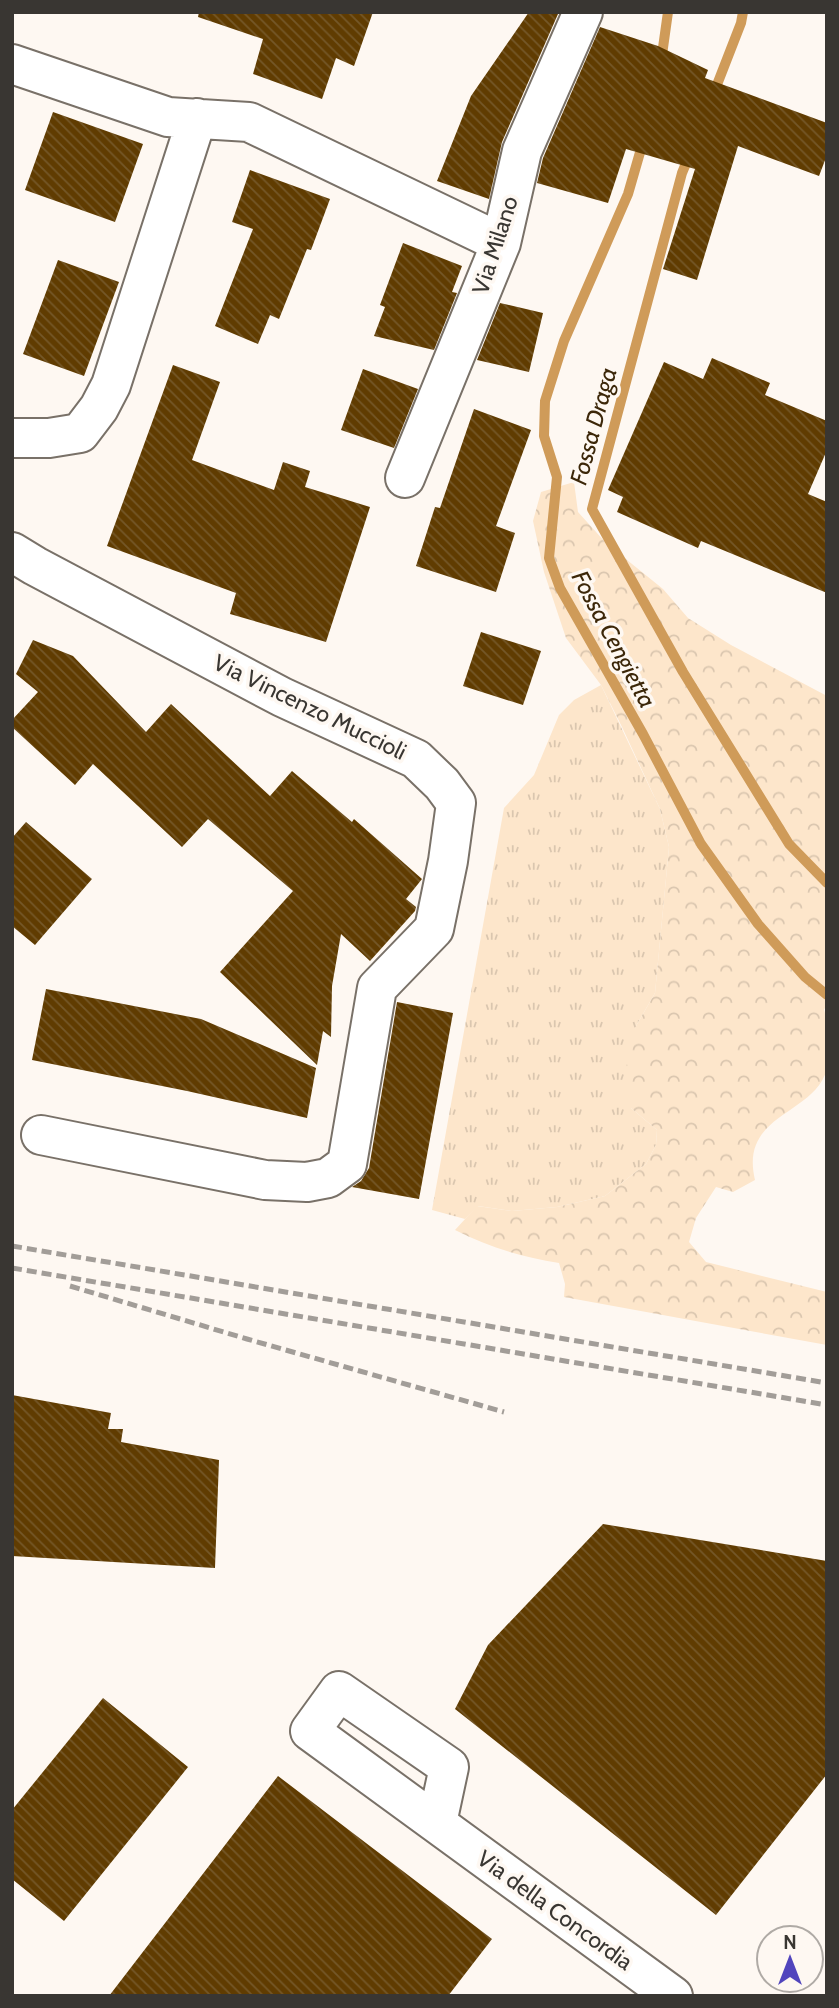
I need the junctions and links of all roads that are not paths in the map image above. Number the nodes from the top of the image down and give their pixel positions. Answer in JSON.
{"nodes":[{"id":1,"x":583,"y":12,"type":"edge"},
{"id":2,"x":12,"y":64,"type":"edge"},
{"id":3,"x":197,"y":118,"type":"junction"},
{"id":4,"x":501,"y":243,"type":"junction"},
{"id":5,"x":12,"y":438,"type":"edge"},
{"id":6,"x":405,"y":478,"type":"dead end"},
{"id":7,"x":12,"y":552,"type":"edge"},
{"id":8,"x":41,"y":1135,"type":"dead end"},
{"id":9,"x":437,"y":1824,"type":"dead end"},
{"id":10,"x":673,"y":1996,"type":"edge"}],
"edges":[{"from":1,"to":4,"type":"street","name":"Via Milano"},
{"from":2,"to":3,"type":"street"},
{"from":3,"to":4,"type":"street"},
{"from":3,"to":5,"type":"street"},
{"from":4,"to":6,"type":"street","name":"Via Milano"},
{"from":7,"to":8,"type":"street","name":"Via Vincenzo Muccioli"},
{"from":9,"to":10,"type":"street","name":"Via della Concordia"}]}
